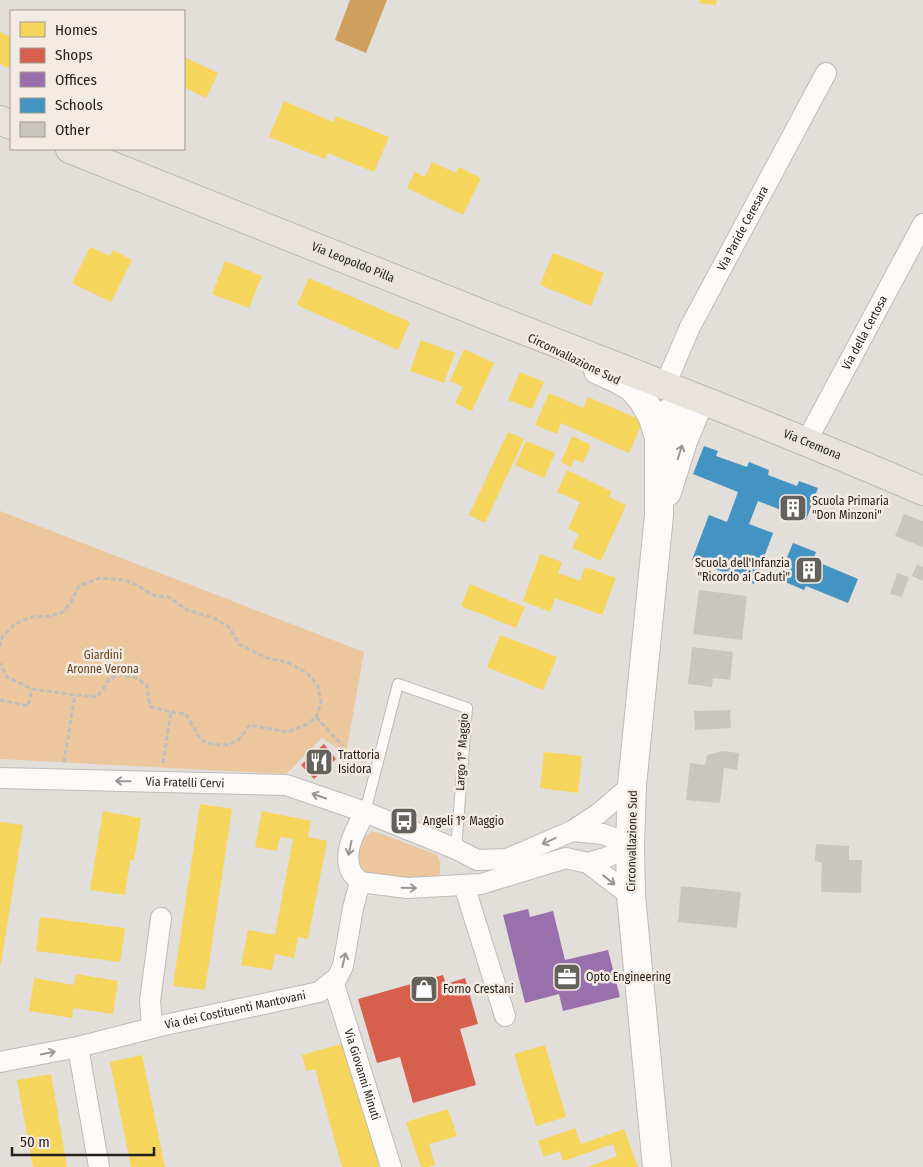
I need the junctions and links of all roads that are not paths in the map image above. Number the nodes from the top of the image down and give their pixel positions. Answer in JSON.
{"nodes":[{"id":1,"x":826,"y":73,"type":"dead end"},
{"id":2,"x":72,"y":150,"type":"edge"},
{"id":3,"x":923,"y":224,"type":"edge"},
{"id":4,"x":492,"y":318,"type":"junction"},
{"id":5,"x":666,"y":385,"type":"junction"},
{"id":6,"x":700,"y":400,"type":"junction"},
{"id":7,"x":659,"y":438,"type":"junction"},
{"id":8,"x":806,"y":442,"type":"junction"},
{"id":9,"x":923,"y":491,"type":"edge"},
{"id":10,"x":659,"y":514,"type":"junction"},
{"id":11,"x":0,"y":778,"type":"edge"},
{"id":12,"x":632,"y":785,"type":"junction"},
{"id":13,"x":365,"y":812,"type":"junction"},
{"id":14,"x":572,"y":832,"type":"junction"},
{"id":15,"x":630,"y":844,"type":"junction"},
{"id":16,"x":456,"y":849,"type":"junction"},
{"id":17,"x":588,"y":863,"type":"junction"},
{"id":18,"x":360,"y":882,"type":"junction"},
{"id":19,"x":464,"y":885,"type":"junction"},
{"id":20,"x":631,"y":896,"type":"junction"},
{"id":21,"x":161,"y":918,"type":"dead end"},
{"id":22,"x":333,"y":981,"type":"junction"},
{"id":23,"x":505,"y":1016,"type":"dead end"},
{"id":24,"x":152,"y":1028,"type":"junction"},
{"id":25,"x":78,"y":1047,"type":"junction"},
{"id":26,"x":0,"y":1062,"type":"edge"},
{"id":27,"x":99,"y":1167,"type":"edge"},
{"id":28,"x":391,"y":1167,"type":"edge"},
{"id":29,"x":657,"y":1167,"type":"edge"}],
"edges":[{"from":1,"to":5,"type":"street","name":"Via Paride Ceresara"},
{"from":2,"to":4,"type":"main road","name":"Via Leopoldo Pilla"},
{"from":3,"to":8,"type":"street","name":"Via della Certosa"},
{"from":4,"to":5,"type":"main road","name":"Via Leopoldo Pilla"},
{"from":4,"to":7,"type":"main road","name":"Circonvallazione Sud"},
{"from":5,"to":6,"type":"main road","name":"Via Cremona"},
{"from":6,"to":7,"type":"main road","name":"Circonvallazione Sud"},
{"from":6,"to":8,"type":"main road","name":"Via Cremona"},
{"from":10,"to":6,"type":"main road","name":"Circonvallazione Sud","one_way":true},
{"from":7,"to":10,"type":"main road","name":"Circonvallazione Sud"},
{"from":8,"to":9,"type":"main road","name":"Via Cremona"},
{"from":10,"to":12,"type":"main road","name":"Circonvallazione Sud"},
{"from":13,"to":11,"type":"street","name":"Via Fratelli Cervi","one_way":true},
{"from":12,"to":14,"type":"street"},
{"from":12,"to":15,"type":"main road","name":"Circonvallazione Sud"},
{"from":13,"to":16,"type":"street"},
{"from":13,"to":16,"type":"lane","name":"Largo 1° Maggio"},
{"from":13,"to":18,"type":"street","name":"Largo 1° Maggio","one_way":true},
{"from":14,"to":15,"type":"street"},
{"from":14,"to":16,"type":"street","one_way":true},
{"from":15,"to":17,"type":"street"},
{"from":15,"to":20,"type":"main road","name":"Circonvallazione Sud"},
{"from":17,"to":19,"type":"street"},
{"from":17,"to":20,"type":"street","one_way":true},
{"from":18,"to":19,"type":"street","one_way":true},
{"from":22,"to":18,"type":"street","name":"Via dei Costituenti Mantovani","one_way":true},
{"from":19,"to":23,"type":"street"},
{"from":20,"to":29,"type":"main road","name":"Circonvallazione Sud"},
{"from":21,"to":24,"type":"street","name":"Via dei Costituenti Mantovani"},
{"from":22,"to":24,"type":"street","name":"Via dei Costituenti Mantovani"},
{"from":22,"to":28,"type":"street","name":"Via Giovanni Minuti"},
{"from":24,"to":25,"type":"street","name":"Via dei Costituenti Mantovani"},
{"from":26,"to":25,"type":"street","name":"Via dei Costituenti Mantovani","one_way":true},
{"from":25,"to":27,"type":"street"}]}
